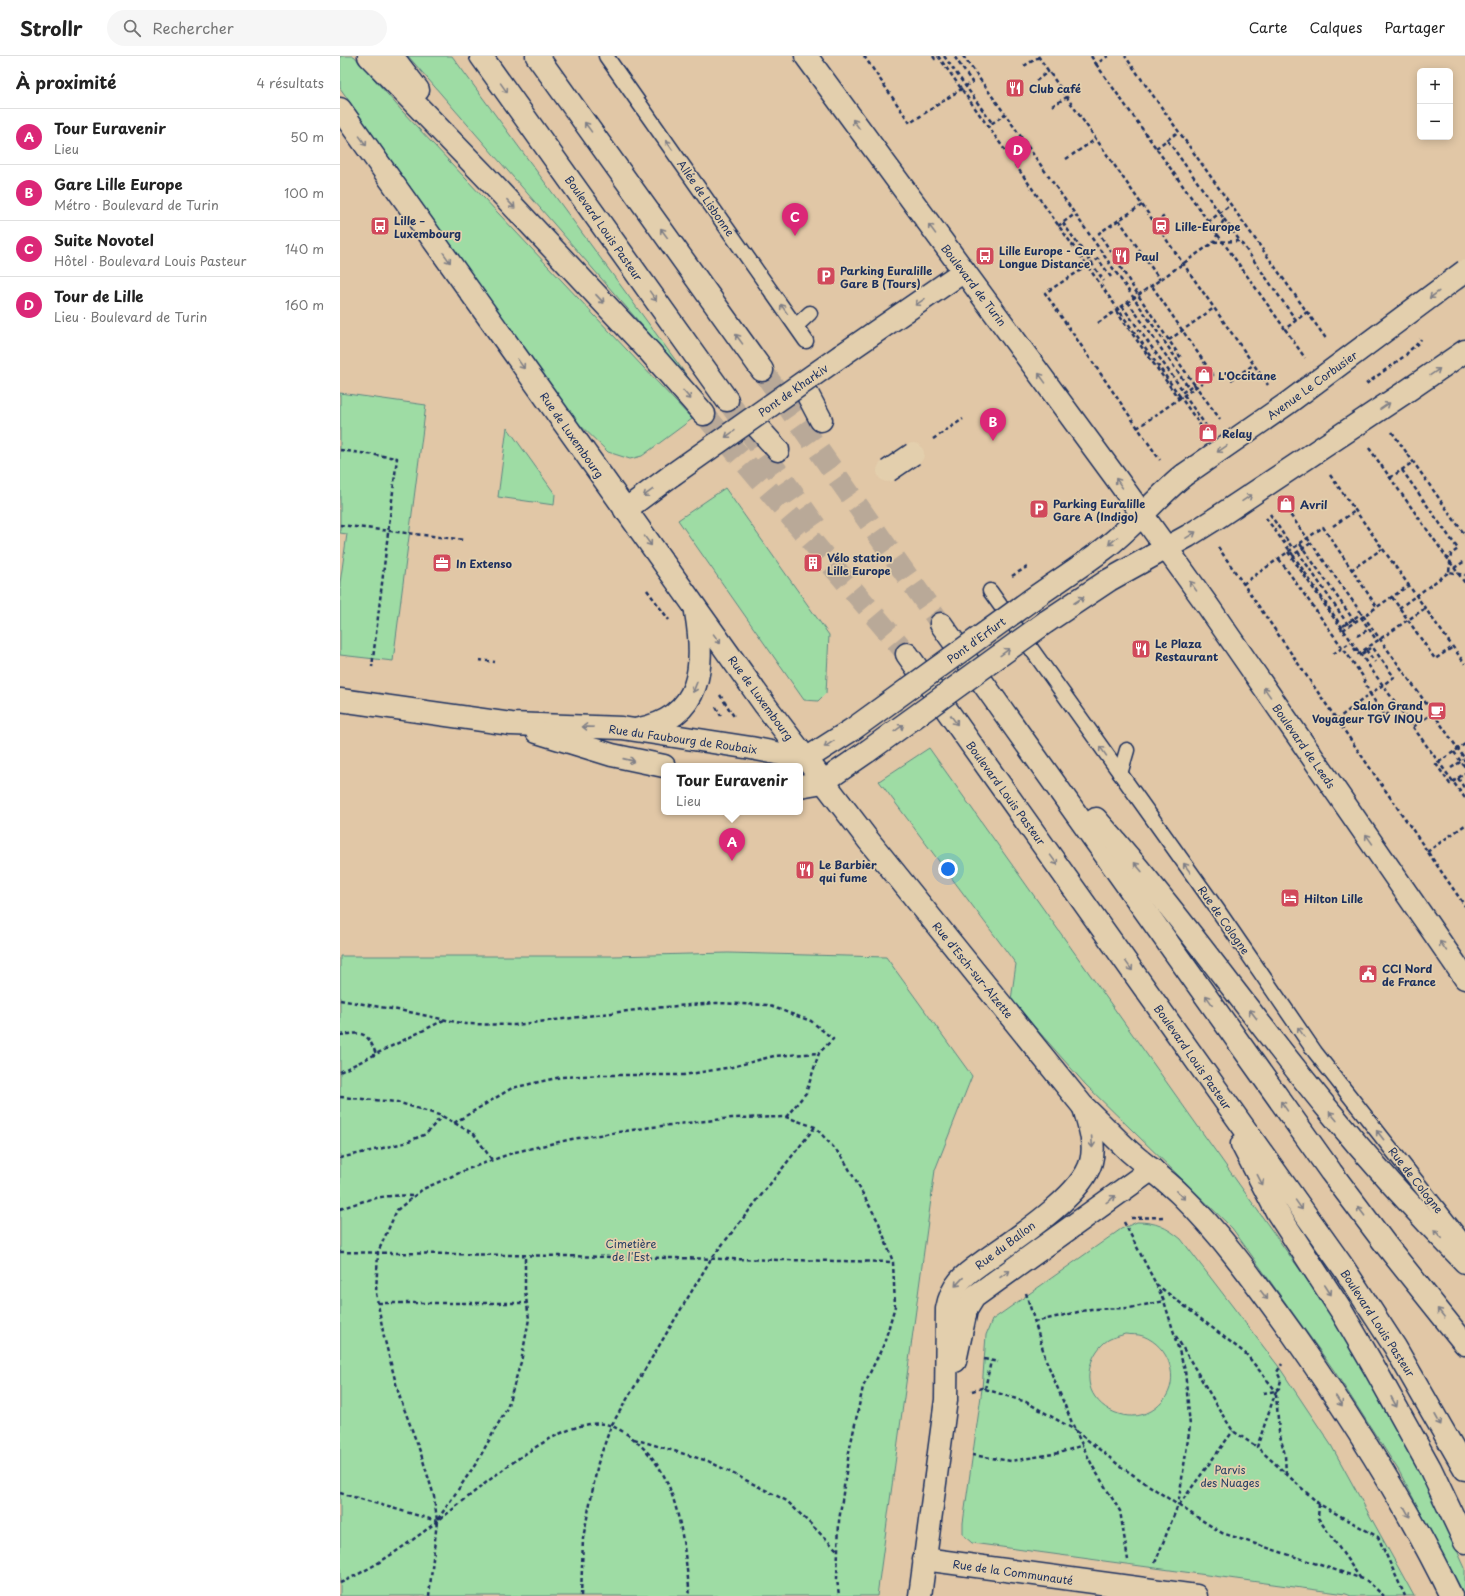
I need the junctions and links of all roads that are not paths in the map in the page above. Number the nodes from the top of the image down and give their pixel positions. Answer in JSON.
{"nodes":[{"id":1,"x":369,"y":56,"type":"edge"},
{"id":2,"x":392,"y":56,"type":"edge"},
{"id":3,"x":481,"y":56,"type":"edge"},
{"id":4,"x":537,"y":56,"type":"edge"},
{"id":5,"x":606,"y":56,"type":"edge"},
{"id":6,"x":806,"y":56,"type":"edge"},
{"id":7,"x":340,"y":109,"type":"edge"},
{"id":8,"x":484,"y":175,"type":"junction"},
{"id":9,"x":964,"y":271,"type":"junction"},
{"id":10,"x":1465,"y":271,"type":"edge"},
{"id":11,"x":810,"y":313,"type":"dead end"},
{"id":12,"x":796,"y":326,"type":"junction"},
{"id":13,"x":806,"y":341,"type":"dead end"},
{"id":14,"x":1465,"y":351,"type":"edge"},
{"id":15,"x":762,"y":370,"type":"tunnel mouth"},
{"id":16,"x":802,"y":384,"type":"junction"},
{"id":17,"x":726,"y":400,"type":"tunnel mouth"},
{"id":18,"x":704,"y":414,"type":"tunnel mouth"},
{"id":19,"x":751,"y":420,"type":"junction"},
{"id":20,"x":821,"y":420,"type":"dead end"},
{"id":21,"x":778,"y":450,"type":"dead end"},
{"id":22,"x":913,"y":454,"type":"dead end"},
{"id":23,"x":888,"y":471,"type":"dead end"},
{"id":24,"x":625,"y":510,"type":"junction"},
{"id":25,"x":1142,"y":514,"type":"junction"},
{"id":26,"x":1166,"y":548,"type":"junction"},
{"id":27,"x":990,"y":591,"type":"dead end"},
{"id":28,"x":695,"y":607,"type":"junction"},
{"id":29,"x":941,"y":624,"type":"tunnel mouth"},
{"id":30,"x":906,"y":654,"type":"tunnel mouth"},
{"id":31,"x":340,"y":700,"type":"edge"},
{"id":32,"x":1010,"y":720,"type":"junction"},
{"id":33,"x":511,"y":724,"type":"junction"},
{"id":34,"x":634,"y":730,"type":"junction"},
{"id":35,"x":1127,"y":750,"type":"dead end"},
{"id":36,"x":806,"y":759,"type":"junction"},
{"id":37,"x":661,"y":765,"type":"edge"},
{"id":38,"x":1120,"y":774,"type":"junction"},
{"id":39,"x":823,"y":782,"type":"junction"},
{"id":40,"x":803,"y":785,"type":"edge"},
{"id":41,"x":1465,"y":978,"type":"edge"},
{"id":42,"x":1211,"y":1082,"type":"junction"},
{"id":43,"x":1082,"y":1105,"type":"junction"},
{"id":44,"x":1152,"y":1169,"type":"junction"},
{"id":45,"x":1465,"y":1243,"type":"edge"},
{"id":46,"x":1465,"y":1262,"type":"edge"},
{"id":47,"x":1465,"y":1344,"type":"edge"},
{"id":48,"x":946,"y":1400,"type":"junction"},
{"id":49,"x":1465,"y":1470,"type":"edge"},
{"id":50,"x":1465,"y":1542,"type":"edge"},
{"id":51,"x":924,"y":1559,"type":"junction"},
{"id":52,"x":920,"y":1596,"type":"edge"},
{"id":53,"x":1196,"y":1596,"type":"edge"},
{"id":54,"x":1451,"y":1596,"type":"edge"}],
"edges":[{"from":1,"to":8,"type":"main road"},
{"from":2,"to":8,"type":"main road"},
{"from":3,"to":17,"type":"main road","name":"Boulevard Louis Pasteur","one_way":true},
{"from":15,"to":4,"type":"main road","one_way":true},
{"from":12,"to":5,"type":"lane","name":"Allée de Lisbonne","one_way":true},
{"from":9,"to":6,"type":"main road","name":"Boulevard de Turin","one_way":true},
{"from":7,"to":24,"type":"main road","name":"Rue de Luxembourg","one_way":true},
{"from":8,"to":18,"type":"main road","one_way":true},
{"from":9,"to":16,"type":"main road","name":"Pont de Kharkiv","one_way":true,"bridge":true},
{"from":25,"to":9,"type":"main road","name":"Boulevard de Turin","one_way":true},
{"from":10,"to":25,"type":"main road","name":"Avenue Le Corbusier","one_way":true,"bridge":true},
{"from":11,"to":12,"type":"lane"},
{"from":12,"to":13,"type":"lane","name":"Allée de Lisbonne"},
{"from":26,"to":14,"type":"main road","one_way":true,"bridge":true},
{"from":16,"to":19,"type":"main road","name":"Pont de Kharkiv","bridge":true},
{"from":16,"to":20,"type":"main road"},
{"from":19,"to":21,"type":"main road"},
{"from":19,"to":24,"type":"main road","name":"Pont de Kharkiv","one_way":true,"bridge":true},
{"from":22,"to":23,"type":"main road","bridge":true},
{"from":24,"to":28,"type":"main road","name":"Rue de Luxembourg","one_way":true},
{"from":25,"to":26,"type":"main road","name":"Boulevard de Leeds"},
{"from":25,"to":36,"type":"main road","name":"Pont d'Erfurt","one_way":true,"bridge":true},
{"from":39,"to":26,"type":"main road","one_way":true,"bridge":true},
{"from":41,"to":26,"type":"main road","name":"Boulevard de Leeds","one_way":true},
{"from":38,"to":27,"type":"lane","name":"Rue de Cologne","one_way":true},
{"from":28,"to":34,"type":"main road","one_way":true},
{"from":28,"to":36,"type":"main road","name":"Rue de Luxembourg","one_way":true},
{"from":29,"to":32,"type":"main road"},
{"from":30,"to":42,"type":"main road","name":"Boulevard Louis Pasteur","one_way":true},
{"from":31,"to":33,"type":"main road","name":"Rue du Faubourg de Roubaix"},
{"from":46,"to":32,"type":"main road","one_way":true},
{"from":47,"to":32,"type":"main road","one_way":true},
{"from":34,"to":33,"type":"main road","name":"Rue du Faubourg de Roubaix","one_way":true},
{"from":33,"to":37,"type":"main road","name":"Rue du Faubourg de Roubaix","one_way":true},
{"from":34,"to":36,"type":"main road","name":"Rue du Faubourg de Roubaix"},
{"from":35,"to":38,"type":"lane"},
{"from":36,"to":39,"type":"main road","name":"Rue d'Esch-sur-Alzette"},
{"from":45,"to":38,"type":"lane","name":"Rue de Cologne","one_way":true},
{"from":39,"to":40,"type":"main road"},
{"from":39,"to":43,"type":"main road","name":"Rue d'Esch-sur-Alzette"},
{"from":42,"to":49,"type":"main road","name":"Boulevard Louis Pasteur","one_way":true},
{"from":42,"to":50,"type":"main road","one_way":true},
{"from":43,"to":44,"type":"main road","name":"Rue d'Esch-sur-Alzette"},
{"from":43,"to":48,"type":"main road","name":"Rue du Ballon","one_way":true},
{"from":48,"to":44,"type":"main road","name":"Rue du Ballon","one_way":true},
{"from":44,"to":54,"type":"main road","one_way":true},
{"from":48,"to":51,"type":"main road","name":"Rue du Ballon"},
{"from":51,"to":52,"type":"main road","name":"Rue du Ballon"},
{"from":51,"to":53,"type":"main road","name":"Rue de la Communauté"}]}
